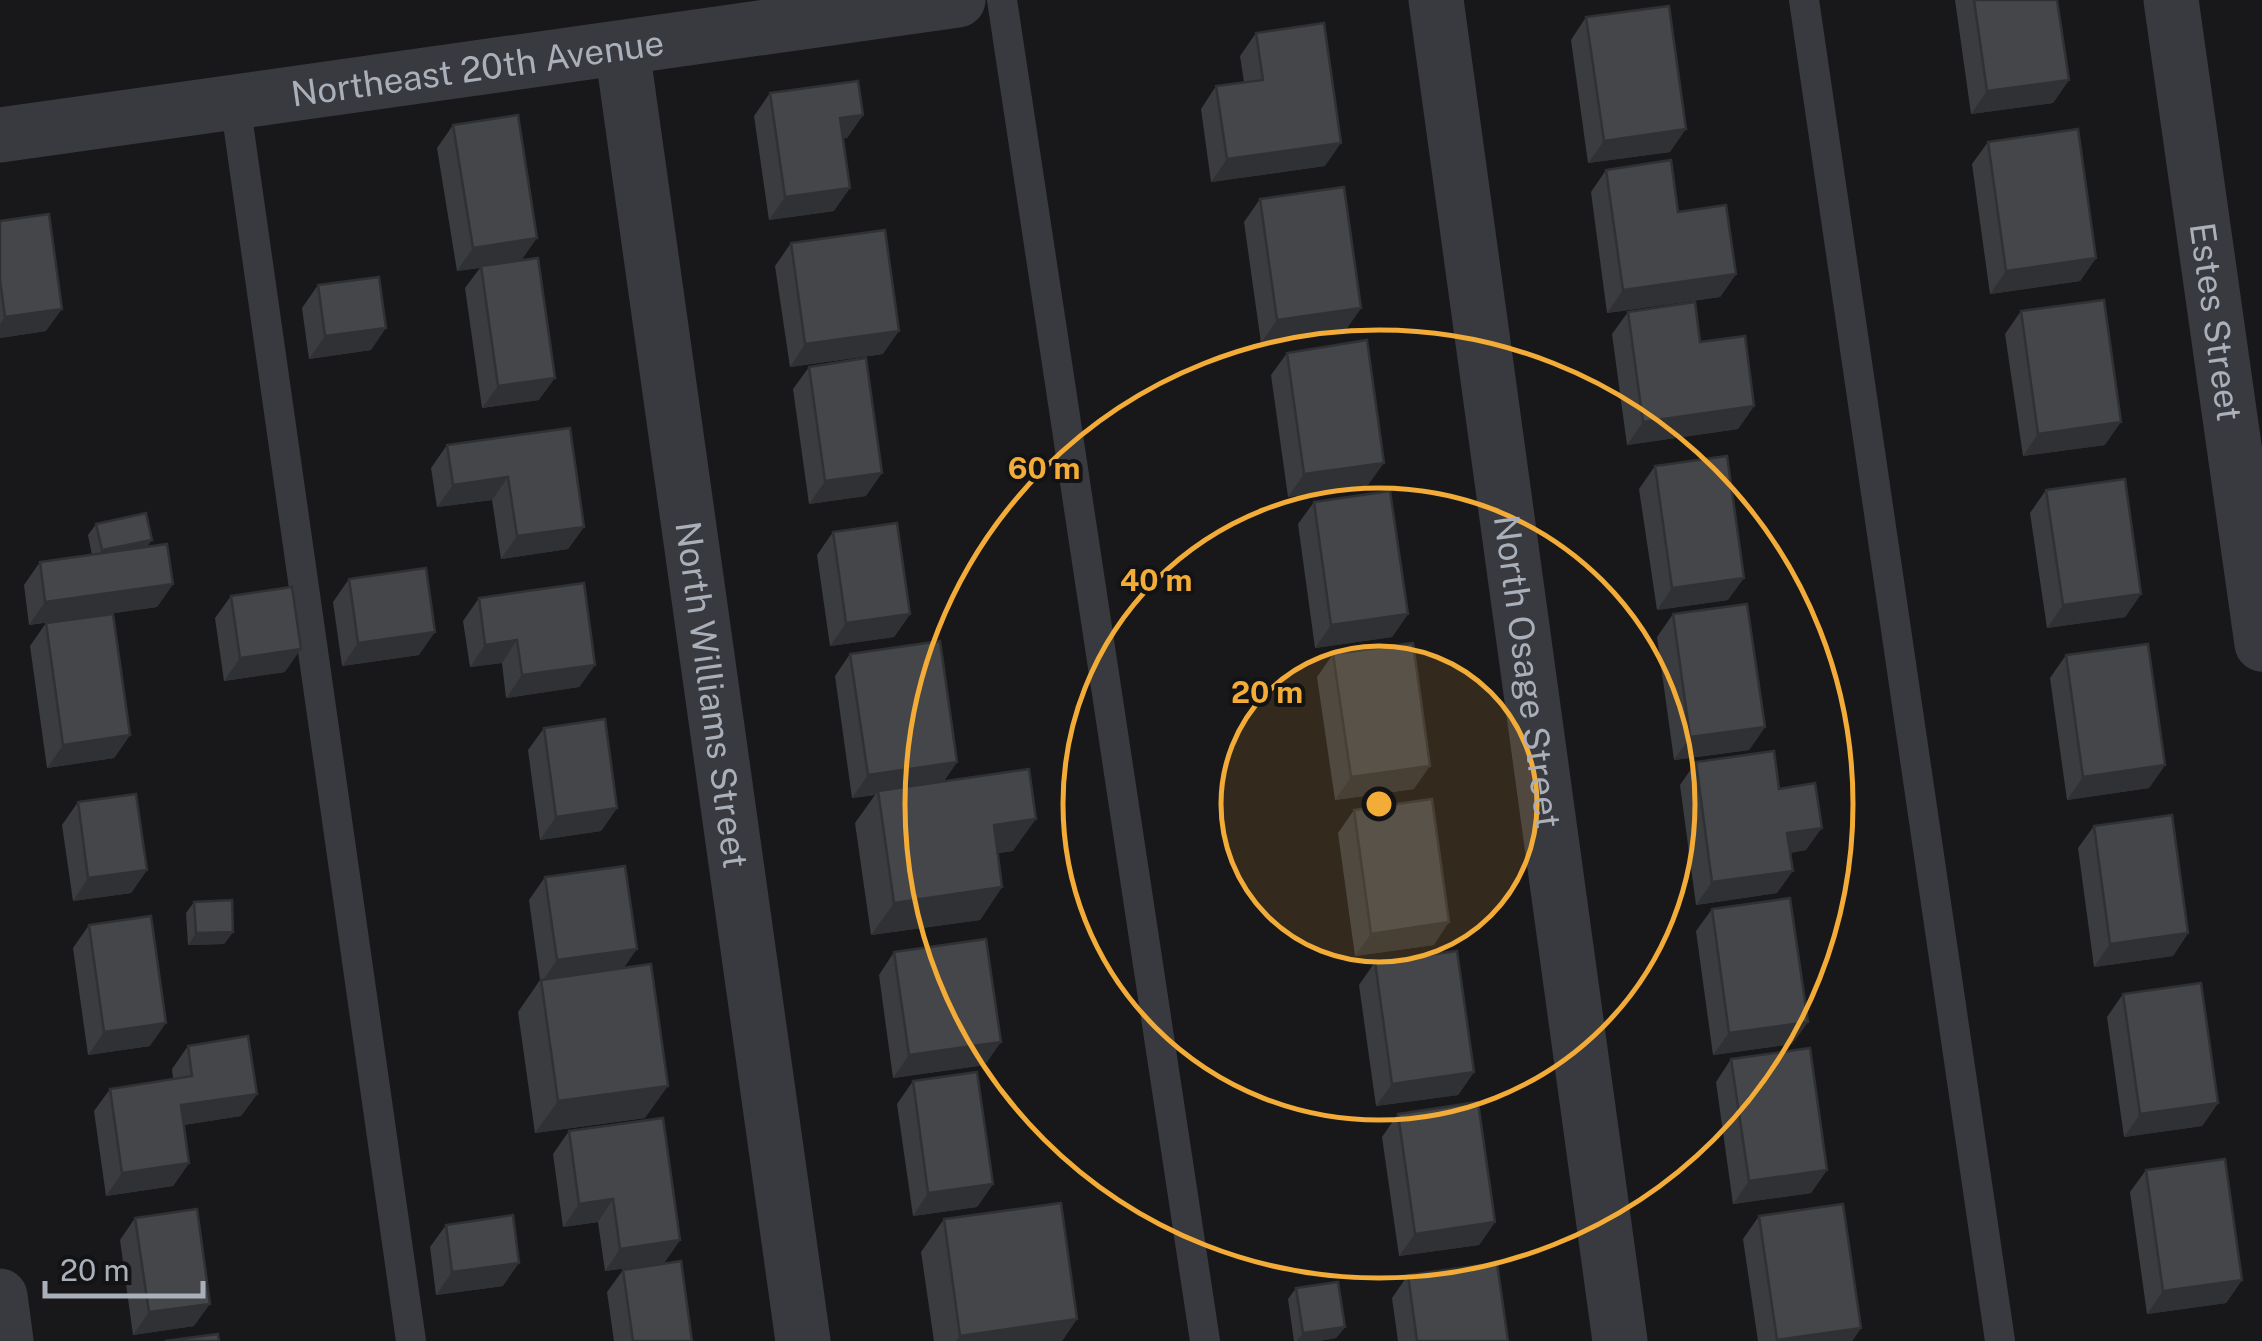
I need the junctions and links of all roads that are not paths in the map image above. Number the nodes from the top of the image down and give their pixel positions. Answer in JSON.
{"nodes":[{"id":1,"x":958,"y":0,"type":"edge"},
{"id":2,"x":1002,"y":0,"type":"edge"},
{"id":3,"x":1436,"y":0,"type":"edge"},
{"id":4,"x":1804,"y":0,"type":"edge"},
{"id":5,"x":2171,"y":0,"type":"edge"},
{"id":6,"x":622,"y":49,"type":"junction"},
{"id":7,"x":236,"y":102,"type":"junction"},
{"id":8,"x":0,"y":135,"type":"edge"},
{"id":9,"x":2262,"y":644,"type":"edge"},
{"id":10,"x":0,"y":1296,"type":"edge"},
{"id":11,"x":6,"y":1341,"type":"edge"},
{"id":12,"x":411,"y":1341,"type":"edge"},
{"id":13,"x":802,"y":1341,"type":"edge"},
{"id":14,"x":1205,"y":1341,"type":"edge"},
{"id":15,"x":1620,"y":1341,"type":"edge"},
{"id":16,"x":2000,"y":1341,"type":"edge"}],
"edges":[{"from":1,"to":6,"type":"street","name":"Northeast 20th Avenue"},
{"from":2,"to":14,"type":"lane"},
{"from":3,"to":15,"type":"street","name":"North Osage Street"},
{"from":4,"to":16,"type":"lane"},
{"from":5,"to":9,"type":"street","name":"Estes Street"},
{"from":6,"to":7,"type":"street","name":"Northeast 20th Avenue"},
{"from":6,"to":13,"type":"street","name":"North Williams Street"},
{"from":7,"to":8,"type":"street","name":"Northeast 20th Avenue"},
{"from":7,"to":12,"type":"lane"},
{"from":10,"to":11,"type":"street"}]}
